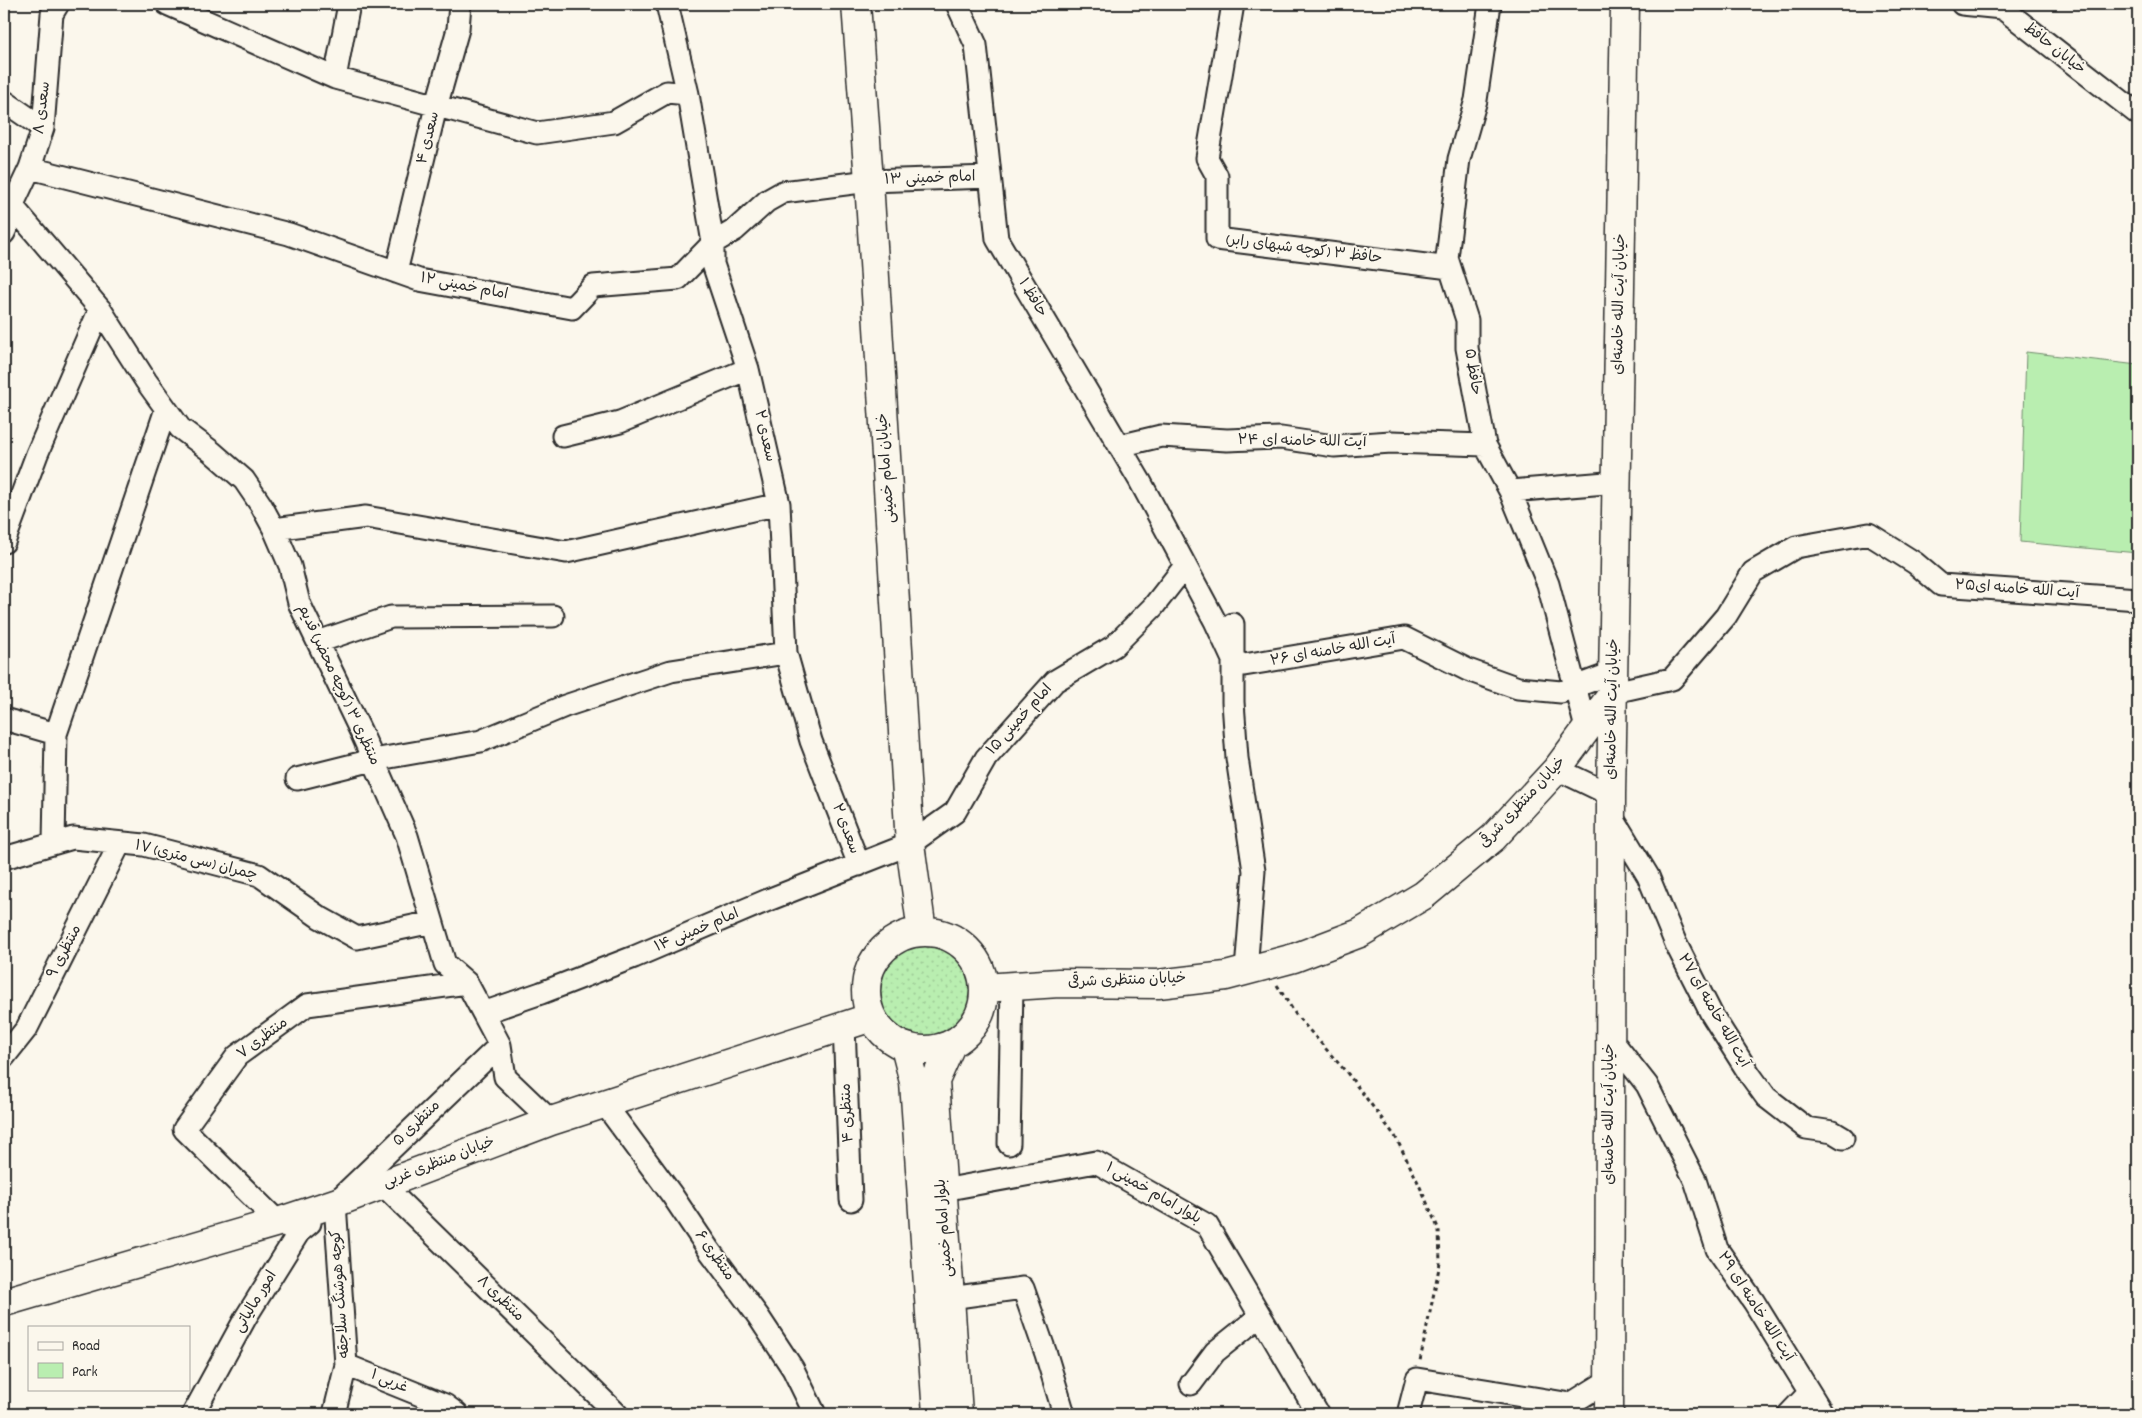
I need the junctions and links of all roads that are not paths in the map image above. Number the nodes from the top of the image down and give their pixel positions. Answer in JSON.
{"nodes":[{"id":1,"x":58,"y":4,"type":"edge"},
{"id":2,"x":167,"y":4,"type":"edge"},
{"id":3,"x":348,"y":4,"type":"edge"},
{"id":4,"x":460,"y":4,"type":"edge"},
{"id":5,"x":667,"y":4,"type":"edge"},
{"id":6,"x":856,"y":4,"type":"edge"},
{"id":7,"x":957,"y":4,"type":"edge"},
{"id":8,"x":1233,"y":4,"type":"edge"},
{"id":9,"x":1490,"y":4,"type":"edge"},
{"id":10,"x":1625,"y":4,"type":"edge"},
{"id":11,"x":1962,"y":4,"type":"edge"},
{"id":12,"x":1998,"y":6,"type":"edge"},
{"id":13,"x":334,"y":78,"type":"junction"},
{"id":14,"x":688,"y":94,"type":"junction"},
{"id":15,"x":4,"y":101,"type":"edge"},
{"id":16,"x":436,"y":107,"type":"junction"},
{"id":17,"x":2138,"y":114,"type":"edge"},
{"id":18,"x":44,"y":128,"type":"junction"},
{"id":19,"x":30,"y":168,"type":"junction"},
{"id":20,"x":990,"y":177,"type":"junction"},
{"id":21,"x":869,"y":182,"type":"junction"},
{"id":22,"x":11,"y":204,"type":"edge"},
{"id":23,"x":4,"y":233,"type":"edge"},
{"id":24,"x":713,"y":243,"type":"junction"},
{"id":25,"x":1450,"y":268,"type":"junction"},
{"id":26,"x":396,"y":272,"type":"junction"},
{"id":27,"x":100,"y":309,"type":"junction"},
{"id":28,"x":748,"y":369,"type":"junction"},
{"id":29,"x":166,"y":409,"type":"junction"},
{"id":30,"x":563,"y":436,"type":"dead end"},
{"id":31,"x":1485,"y":445,"type":"junction"},
{"id":32,"x":1119,"y":446,"type":"junction"},
{"id":33,"x":1618,"y":482,"type":"junction"},
{"id":34,"x":1510,"y":491,"type":"junction"},
{"id":35,"x":779,"y":504,"type":"junction"},
{"id":36,"x":274,"y":529,"type":"junction"},
{"id":37,"x":4,"y":542,"type":"edge"},
{"id":38,"x":1185,"y":566,"type":"junction"},
{"id":39,"x":2138,"y":599,"type":"edge"},
{"id":40,"x":553,"y":616,"type":"dead end"},
{"id":41,"x":1233,"y":624,"type":"dead end"},
{"id":42,"x":318,"y":642,"type":"junction"},
{"id":43,"x":786,"y":653,"type":"junction"},
{"id":44,"x":1233,"y":660,"type":"junction"},
{"id":45,"x":1614,"y":682,"type":"junction"},
{"id":46,"x":4,"y":719,"type":"edge"},
{"id":47,"x":1586,"y":728,"type":"junction"},
{"id":48,"x":56,"y":734,"type":"junction"},
{"id":49,"x":374,"y":760,"type":"junction"},
{"id":50,"x":1558,"y":769,"type":"junction"},
{"id":51,"x":297,"y":779,"type":"dead end"},
{"id":52,"x":1611,"y":805,"type":"junction"},
{"id":53,"x":54,"y":843,"type":"junction"},
{"id":54,"x":120,"y":843,"type":"junction"},
{"id":55,"x":910,"y":844,"type":"junction"},
{"id":56,"x":4,"y":858,"type":"edge"},
{"id":57,"x":858,"y":865,"type":"junction"},
{"id":58,"x":432,"y":922,"type":"junction"},
{"id":59,"x":922,"y":932,"type":"junction"},
{"id":60,"x":1255,"y":968,"type":"junction"},
{"id":61,"x":467,"y":983,"type":"junction"},
{"id":62,"x":1012,"y":986,"type":"junction"},
{"id":63,"x":984,"y":988,"type":"junction"},
{"id":64,"x":483,"y":1013,"type":"junction"},
{"id":65,"x":872,"y":1017,"type":"junction"},
{"id":66,"x":844,"y":1026,"type":"junction"},
{"id":67,"x":1610,"y":1038,"type":"junction"},
{"id":68,"x":500,"y":1045,"type":"junction"},
{"id":69,"x":950,"y":1045,"type":"junction"},
{"id":70,"x":905,"y":1047,"type":"junction"},
{"id":71,"x":4,"y":1057,"type":"edge"},
{"id":72,"x":604,"y":1104,"type":"junction"},
{"id":73,"x":550,"y":1121,"type":"junction"},
{"id":74,"x":1843,"y":1138,"type":"dead end"},
{"id":75,"x":1009,"y":1144,"type":"dead end"},
{"id":76,"x":382,"y":1184,"type":"junction"},
{"id":77,"x":942,"y":1190,"type":"junction"},
{"id":78,"x":852,"y":1200,"type":"dead end"},
{"id":79,"x":334,"y":1203,"type":"junction"},
{"id":80,"x":288,"y":1227,"type":"junction"},
{"id":81,"x":950,"y":1298,"type":"junction"},
{"id":82,"x":4,"y":1302,"type":"edge"},
{"id":83,"x":1260,"y":1316,"type":"junction"},
{"id":84,"x":346,"y":1365,"type":"junction"},
{"id":85,"x":1609,"y":1380,"type":"junction"},
{"id":86,"x":1191,"y":1384,"type":"dead end"},
{"id":87,"x":1809,"y":1392,"type":"junction"},
{"id":88,"x":1563,"y":1409,"type":"edge"},
{"id":89,"x":193,"y":1414,"type":"edge"},
{"id":90,"x":334,"y":1414,"type":"edge"},
{"id":91,"x":458,"y":1414,"type":"edge"},
{"id":92,"x":617,"y":1414,"type":"edge"},
{"id":93,"x":815,"y":1414,"type":"edge"},
{"id":94,"x":938,"y":1414,"type":"edge"},
{"id":95,"x":958,"y":1414,"type":"edge"},
{"id":96,"x":1064,"y":1414,"type":"edge"},
{"id":97,"x":1318,"y":1414,"type":"edge"},
{"id":98,"x":1408,"y":1414,"type":"edge"},
{"id":99,"x":1609,"y":1414,"type":"edge"},
{"id":100,"x":1789,"y":1414,"type":"edge"},
{"id":101,"x":1823,"y":1414,"type":"edge"}],
"edges":[{"from":1,"to":18,"type":"street","name":"سعدی ۸"},
{"from":2,"to":13,"type":"street"},
{"from":3,"to":13,"type":"street"},
{"from":4,"to":16,"type":"street","name":"سعدی ۴"},
{"from":5,"to":14,"type":"street","name":"سعدی ۲"},
{"from":6,"to":21,"type":"main road","name":"خیابان امام خمینی"},
{"from":7,"to":20,"type":"street","name":"حافظ ۱"},
{"from":8,"to":25,"type":"street","name":"حافظ ۳ (کوچه شبهای رابر)"},
{"from":9,"to":25,"type":"street","name":"حافظ ۵"},
{"from":10,"to":33,"type":"main road","name":"خیابان آیت الله خامنه‌ای"},
{"from":11,"to":12,"type":"street","name":"خیابان حافظ"},
{"from":12,"to":17,"type":"street","name":"خیابان حافظ"},
{"from":13,"to":16,"type":"street"},
{"from":14,"to":16,"type":"street"},
{"from":14,"to":24,"type":"street","name":"سعدی ۲"},
{"from":15,"to":18,"type":"street"},
{"from":16,"to":26,"type":"street","name":"سعدی ۴"},
{"from":18,"to":19,"type":"street","name":"سعدی ۸"},
{"from":19,"to":22,"type":"street","name":"سعدی ۸"},
{"from":19,"to":26,"type":"street","name":"امام خمینی ۱۲"},
{"from":20,"to":21,"type":"street","name":"امام خمینی ۱۳"},
{"from":20,"to":32,"type":"street","name":"حافظ ۱"},
{"from":21,"to":24,"type":"street","name":"امام خمینی ۱۲"},
{"from":21,"to":55,"type":"main road","name":"خیابان امام خمینی"},
{"from":22,"to":23,"type":"street","name":"سعدی ۸"},
{"from":22,"to":27,"type":"street","name":"منتظری ۳ (کوچه محضر) قدیم"},
{"from":24,"to":26,"type":"street","name":"امام خمینی ۱۲"},
{"from":24,"to":28,"type":"street","name":"سعدی ۲"},
{"from":25,"to":31,"type":"street","name":"حافظ ۵"},
{"from":27,"to":29,"type":"street","name":"منتظری ۳ (کوچه محضر) قدیم"},
{"from":27,"to":37,"type":"street"},
{"from":28,"to":30,"type":"street"},
{"from":28,"to":35,"type":"street","name":"سعدی ۲"},
{"from":29,"to":36,"type":"street","name":"منتظری ۳ (کوچه محضر) قدیم"},
{"from":29,"to":48,"type":"street"},
{"from":31,"to":32,"type":"street","name":"آیت الله خامنه ای ۲۴"},
{"from":31,"to":34,"type":"street","name":"حافظ ۵"},
{"from":32,"to":38,"type":"street","name":"حافظ ۱"},
{"from":33,"to":34,"type":"street"},
{"from":33,"to":45,"type":"main road","name":"خیابان آیت الله خامنه‌ای"},
{"from":34,"to":47,"type":"street","name":"حافظ ۵"},
{"from":35,"to":36,"type":"street"},
{"from":35,"to":43,"type":"street","name":"سعدی ۲"},
{"from":36,"to":42,"type":"street","name":"منتظری ۳ (کوچه محضر) قدیم"},
{"from":38,"to":44,"type":"street"},
{"from":38,"to":55,"type":"street","name":"امام خمینی ۱۵"},
{"from":39,"to":45,"type":"street","name":"آیت الله خامنه ای۲۵"},
{"from":40,"to":42,"type":"street"},
{"from":41,"to":44,"type":"street"},
{"from":42,"to":49,"type":"street","name":"منتظری ۳ (کوچه محضر) قدیم"},
{"from":43,"to":49,"type":"street"},
{"from":43,"to":57,"type":"street","name":"سعدی ۲"},
{"from":44,"to":45,"type":"street","name":"آیت الله خامنه ای ۲۶"},
{"from":44,"to":60,"type":"street"},
{"from":45,"to":47,"type":"main road","name":"خیابان منتظری شرقی"},
{"from":45,"to":52,"type":"main road","name":"خیابان آیت الله خامنه‌ای"},
{"from":46,"to":48,"type":"street"},
{"from":47,"to":50,"type":"main road","name":"خیابان منتظری شرقی"},
{"from":48,"to":53,"type":"street"},
{"from":49,"to":51,"type":"street"},
{"from":49,"to":58,"type":"street","name":"منتظری ۳ (کوچه محضر) قدیم"},
{"from":50,"to":52,"type":"street"},
{"from":50,"to":60,"type":"main road","name":"خیابان منتظری شرقی"},
{"from":52,"to":67,"type":"main road","name":"خیابان آیت الله خامنه‌ای"},
{"from":52,"to":74,"type":"street","name":"آیت الله خامنه ای ۲۷"},
{"from":53,"to":54,"type":"street","name":"چمران (سی متری) ۱۷"},
{"from":53,"to":56,"type":"street","name":"چمران (سی متری) ۱۷"},
{"from":54,"to":58,"type":"street","name":"چمران (سی متری) ۱۷"},
{"from":54,"to":71,"type":"street","name":"منتظری ۹"},
{"from":55,"to":57,"type":"street","name":"امام خمینی ۱۴"},
{"from":55,"to":59,"type":"main road","name":"خیابان امام خمینی"},
{"from":57,"to":64,"type":"street","name":"امام خمینی ۱۴"},
{"from":58,"to":61,"type":"street","name":"منتظری ۳ (کوچه محضر) قدیم"},
{"from":59,"to":63,"type":"main road"},
{"from":59,"to":65,"type":"main road"},
{"from":60,"to":62,"type":"main road","name":"خیابان منتظری شرقی"},
{"from":61,"to":64,"type":"street","name":"منتظری ۳ (کوچه محضر) قدیم"},
{"from":61,"to":80,"type":"street","name":"منتظری ۷"},
{"from":62,"to":63,"type":"main road","name":"خیابان منتظری شرقی"},
{"from":62,"to":75,"type":"street"},
{"from":63,"to":69,"type":"main road"},
{"from":64,"to":68,"type":"street","name":"منتظری ۳ (کوچه محضر) قدیم"},
{"from":65,"to":66,"type":"main road","name":"خیابان منتظری غربی"},
{"from":65,"to":70,"type":"main road"},
{"from":66,"to":72,"type":"main road","name":"خیابان منتظری غربی"},
{"from":66,"to":78,"type":"street","name":"منتظری ۴"},
{"from":67,"to":85,"type":"main road","name":"خیابان آیت الله خامنه‌ای"},
{"from":67,"to":87,"type":"street","name":"آیت الله خامنه ای ۲۹"},
{"from":68,"to":73,"type":"street","name":"منتظری ۳ (کوچه محضر) قدیم"},
{"from":68,"to":79,"type":"street","name":"منتظری ۵"},
{"from":69,"to":70,"type":"main road"},
{"from":69,"to":77,"type":"main road","name":"بلوار امام خمینی"},
{"from":70,"to":94,"type":"main road","name":"بلوار امام خمینی"},
{"from":72,"to":73,"type":"main road","name":"خیابان منتظری غربی"},
{"from":72,"to":93,"type":"street","name":"منتظری ۶"},
{"from":73,"to":76,"type":"main road","name":"خیابان منتظری غربی"},
{"from":76,"to":79,"type":"main road","name":"خیابان منتظری غربی"},
{"from":76,"to":92,"type":"street","name":"منتظری ۸"},
{"from":77,"to":81,"type":"main road","name":"بلوار امام خمینی"},
{"from":77,"to":83,"type":"street","name":"بلوار امام خمینی ۱"},
{"from":79,"to":80,"type":"main road","name":"خیابان منتظری غربی"},
{"from":79,"to":84,"type":"street","name":"کوچه هوشنگ سلاجقه"},
{"from":80,"to":82,"type":"main road","name":"خیابان منتظری غربی"},
{"from":80,"to":89,"type":"street","name":"امور مالیاتی"},
{"from":81,"to":95,"type":"main road","name":"بلوار امام خمینی"},
{"from":81,"to":96,"type":"street"},
{"from":83,"to":86,"type":"street"},
{"from":83,"to":97,"type":"street","name":"بلوار امام خمینی ۱"},
{"from":84,"to":90,"type":"street","name":"کوچه هوشنگ سلاجقه"},
{"from":84,"to":91,"type":"street","name":"غربی ۱"},
{"from":85,"to":88,"type":"street"},
{"from":85,"to":99,"type":"main road","name":"خیابان آیت الله خامنه‌ای"},
{"from":87,"to":100,"type":"street"},
{"from":87,"to":101,"type":"street","name":"آیت الله خامنه ای ۲۹"},
{"from":88,"to":98,"type":"street"}]}
